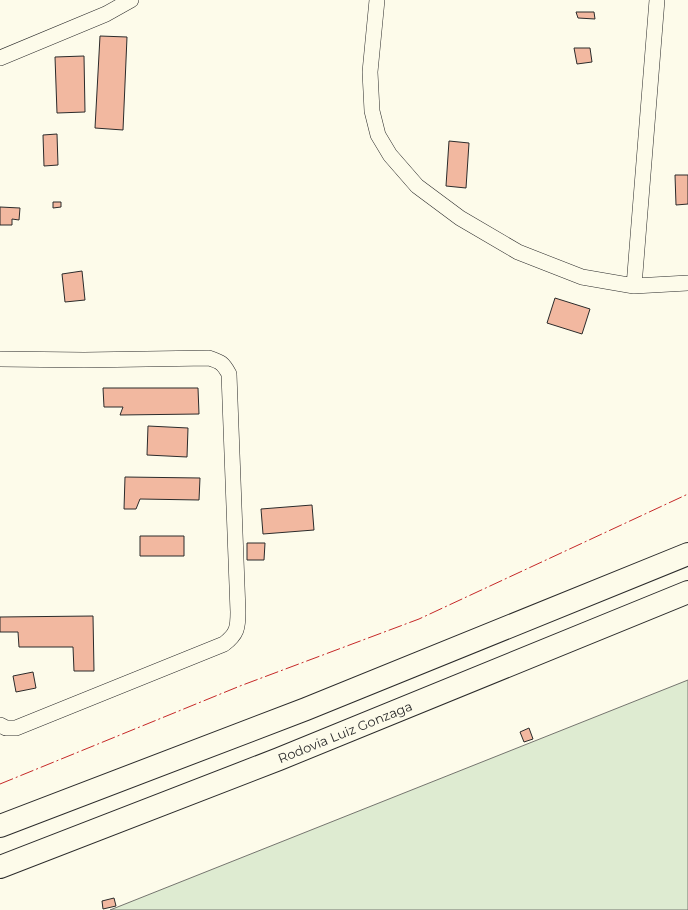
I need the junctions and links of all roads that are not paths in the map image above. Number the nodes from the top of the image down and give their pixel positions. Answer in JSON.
{"nodes":[{"id":1,"x":131,"y":0,"type":"edge"},
{"id":2,"x":377,"y":0,"type":"edge"},
{"id":3,"x":656,"y":0,"type":"edge"},
{"id":4,"x":0,"y":58,"type":"edge"},
{"id":5,"x":688,"y":283,"type":"edge"},
{"id":6,"x":634,"y":286,"type":"junction"},
{"id":7,"x":0,"y":359,"type":"edge"},
{"id":8,"x":688,"y":554,"type":"edge"},
{"id":9,"x":688,"y":592,"type":"edge"},
{"id":10,"x":0,"y":725,"type":"edge"},
{"id":11,"x":0,"y":826,"type":"edge"},
{"id":12,"x":0,"y":867,"type":"edge"}],
"edges":[{"from":1,"to":4,"type":"street"},
{"from":2,"to":6,"type":"street"},
{"from":3,"to":6,"type":"street"},
{"from":5,"to":6,"type":"street"},
{"from":7,"to":10,"type":"street"},
{"from":8,"to":11,"type":"highway"},
{"from":9,"to":12,"type":"highway","name":"Rodovia Luiz Gonzaga"}]}
